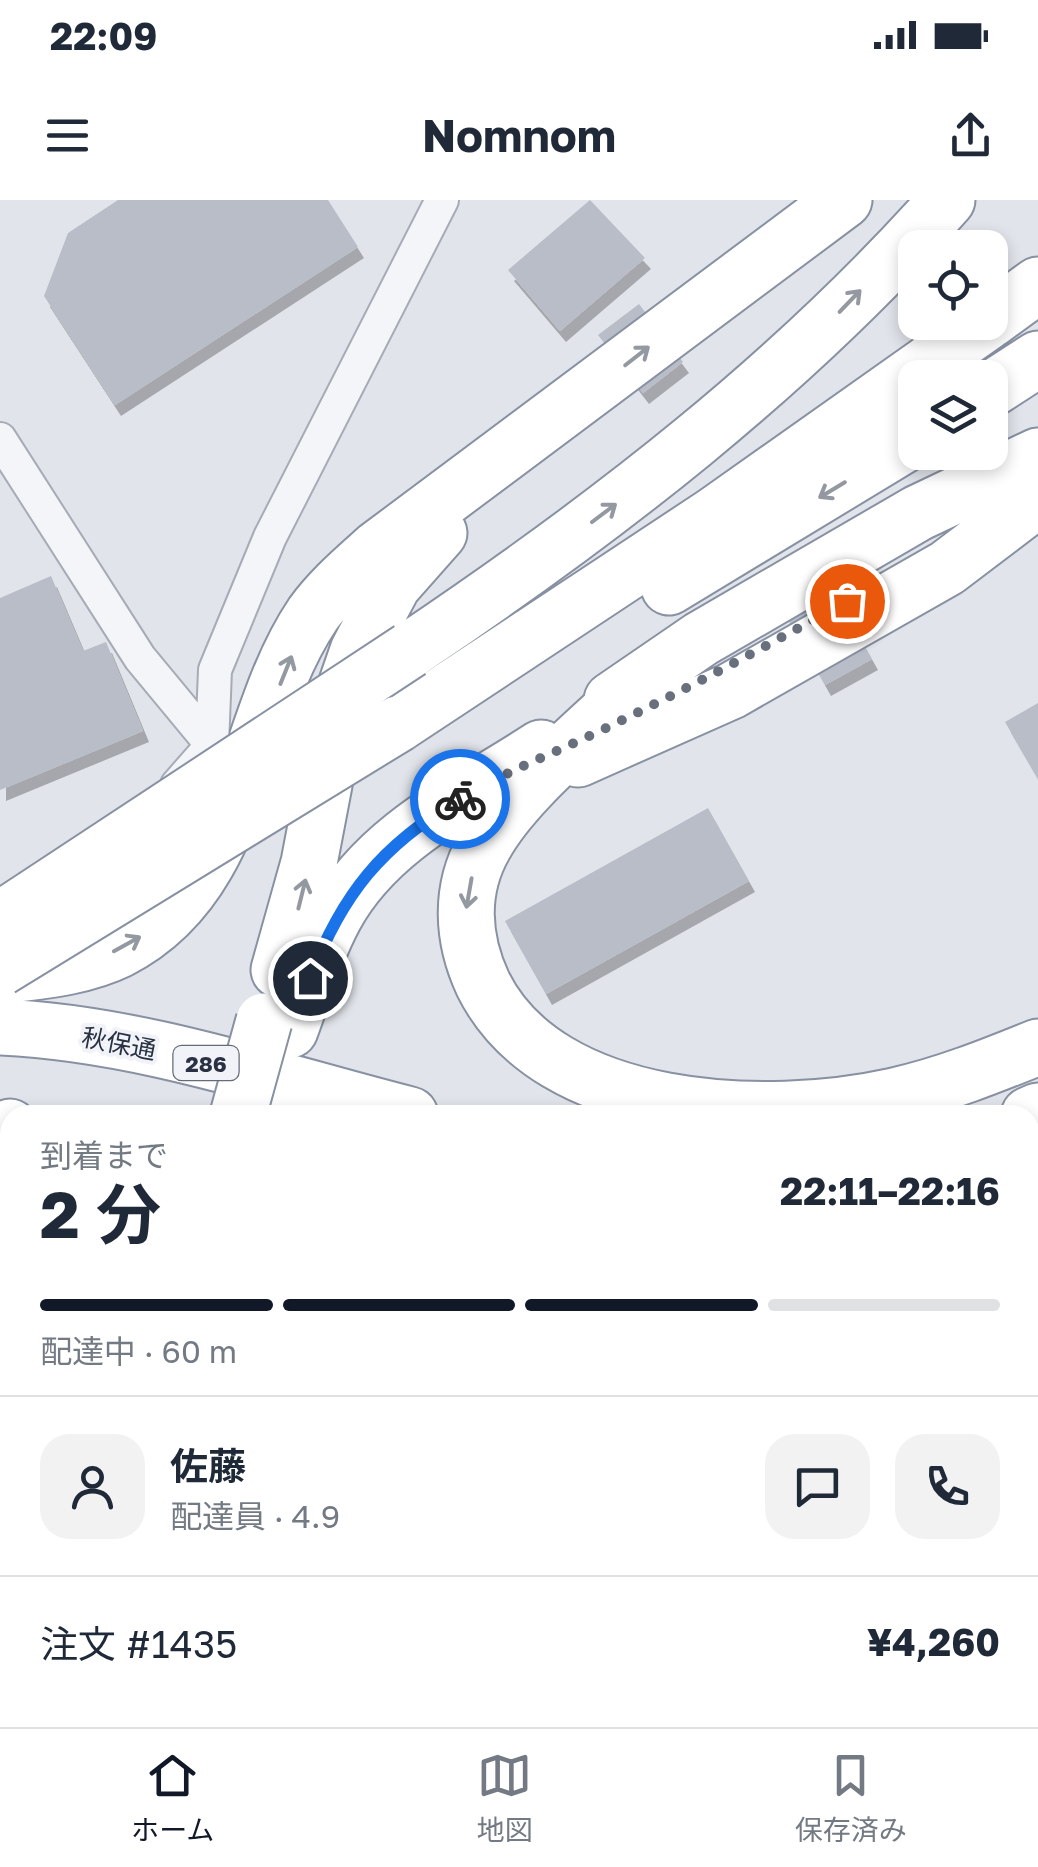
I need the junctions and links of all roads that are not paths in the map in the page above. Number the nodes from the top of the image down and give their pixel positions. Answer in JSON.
{"nodes":[{"id":1,"x":442,"y":200,"type":"edge"},
{"id":2,"x":814,"y":200,"type":"edge"},
{"id":3,"x":844,"y":200,"type":"edge"},
{"id":4,"x":947,"y":200,"type":"edge"},
{"id":5,"x":1038,"y":253,"type":"edge"},
{"id":6,"x":1008,"y":275,"type":"edge"},
{"id":7,"x":1038,"y":284,"type":"edge"},
{"id":8,"x":711,"y":300,"type":"junction"},
{"id":9,"x":1008,"y":306,"type":"edge"},
{"id":10,"x":917,"y":340,"type":"edge"},
{"id":11,"x":961,"y":340,"type":"edge"},
{"id":12,"x":1038,"y":359,"type":"edge"},
{"id":13,"x":1008,"y":378,"type":"edge"},
{"id":14,"x":564,"y":413,"type":"junction"},
{"id":15,"x":0,"y":439,"type":"edge"},
{"id":16,"x":898,"y":448,"type":"edge"},
{"id":17,"x":1032,"y":481,"type":"edge"},
{"id":18,"x":402,"y":700,"type":"junction"},
{"id":19,"x":651,"y":702,"type":"junction"},
{"id":20,"x":581,"y":740,"type":"junction"},
{"id":21,"x":212,"y":745,"type":"junction"},
{"id":22,"x":522,"y":776,"type":"junction"},
{"id":23,"x":0,"y":890,"type":"edge"},
{"id":24,"x":0,"y":924,"type":"edge"},
{"id":25,"x":0,"y":972,"type":"edge"},
{"id":26,"x":277,"y":1025,"type":"junction"},
{"id":27,"x":0,"y":1027,"type":"edge"},
{"id":28,"x":1038,"y":1047,"type":"edge"},
{"id":29,"x":0,"y":1062,"type":"edge"},
{"id":30,"x":1038,"y":1066,"type":"edge"},
{"id":31,"x":226,"y":1105,"type":"edge"},
{"id":32,"x":242,"y":1105,"type":"edge"},
{"id":33,"x":267,"y":1105,"type":"edge"},
{"id":34,"x":371,"y":1105,"type":"edge"},
{"id":35,"x":705,"y":1105,"type":"edge"},
{"id":36,"x":827,"y":1105,"type":"edge"},
{"id":37,"x":947,"y":1105,"type":"edge"}],
"edges":[{"from":1,"to":21,"type":"street"},
{"from":2,"to":8,"type":"highway"},
{"from":3,"to":8,"type":"highway"},
{"from":18,"to":4,"type":"highway","one_way":true},
{"from":5,"to":6,"type":"highway"},
{"from":7,"to":9,"type":"highway"},
{"from":14,"to":8,"type":"highway","one_way":true},
{"from":10,"to":18,"type":"highway"},
{"from":11,"to":18,"type":"highway"},
{"from":12,"to":13,"type":"highway"},
{"from":25,"to":14,"type":"highway","one_way":true},
{"from":26,"to":14,"type":"highway","one_way":true},
{"from":15,"to":21,"type":"street"},
{"from":16,"to":18,"type":"highway","one_way":true},
{"from":17,"to":19,"type":"highway"},
{"from":17,"to":19,"type":"highway"},
{"from":17,"to":20,"type":"highway"},
{"from":18,"to":24,"type":"highway"},
{"from":18,"to":25,"type":"highway","bridge":true},
{"from":19,"to":20,"type":"highway"},
{"from":19,"to":22,"type":"highway"},
{"from":20,"to":22,"type":"highway"},
{"from":21,"to":23,"type":"street"},
{"from":22,"to":26,"type":"highway"},
{"from":22,"to":35,"type":"highway","one_way":true},
{"from":26,"to":32,"type":"highway","bridge":true},
{"from":26,"to":33,"type":"highway"},
{"from":27,"to":34,"type":"highway","name":"秋保通","number":"286"},
{"from":36,"to":28,"type":"highway","one_way":true},
{"from":29,"to":31,"type":"highway","name":"秋保通","number":"286"},
{"from":30,"to":37,"type":"highway"}]}
